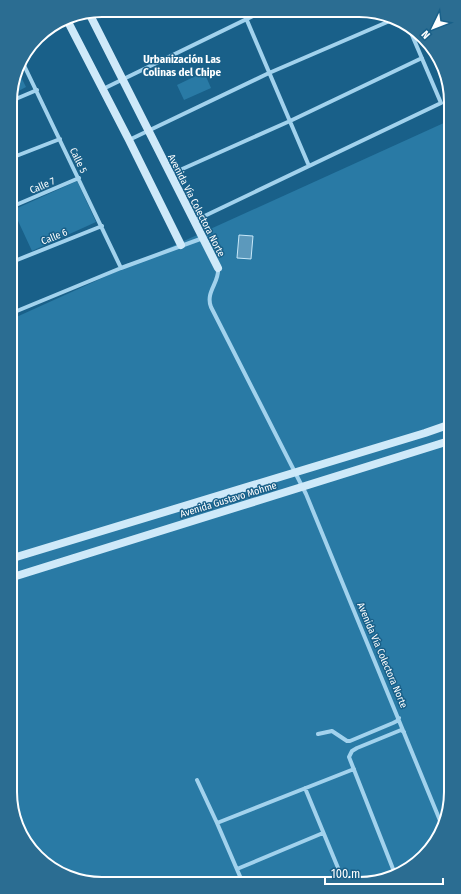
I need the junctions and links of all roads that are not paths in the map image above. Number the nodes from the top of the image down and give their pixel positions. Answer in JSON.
{"nodes":[{"id":1,"x":250,"y":17,"type":"edge"},
{"id":2,"x":91,"y":18,"type":"edge"},
{"id":3,"x":246,"y":19,"type":"junction"},
{"id":4,"x":387,"y":22,"type":"edge"},
{"id":5,"x":69,"y":24,"type":"edge"},
{"id":6,"x":412,"y":36,"type":"edge"},
{"id":7,"x":422,"y":58,"type":"junction"},
{"id":8,"x":25,"y":67,"type":"edge"},
{"id":9,"x":270,"y":72,"type":"junction"},
{"id":10,"x":122,"y":80,"type":"junction"},
{"id":11,"x":102,"y":89,"type":"junction"},
{"id":12,"x":37,"y":90,"type":"junction"},
{"id":13,"x":17,"y":98,"type":"edge"},
{"id":14,"x":290,"y":121,"type":"junction"},
{"id":15,"x":148,"y":131,"type":"junction"},
{"id":16,"x":60,"y":139,"type":"junction"},
{"id":17,"x":129,"y":140,"type":"junction"},
{"id":18,"x":17,"y":156,"type":"edge"},
{"id":19,"x":309,"y":166,"type":"junction"},
{"id":20,"x":170,"y":175,"type":"junction"},
{"id":21,"x":79,"y":178,"type":"junction"},
{"id":22,"x":17,"y":204,"type":"edge"},
{"id":23,"x":194,"y":221,"type":"junction"},
{"id":24,"x":102,"y":226,"type":"junction"},
{"id":25,"x":203,"y":238,"type":"junction"},
{"id":26,"x":181,"y":245,"type":"junction"},
{"id":27,"x":17,"y":260,"type":"edge"},
{"id":28,"x":121,"y":268,"type":"junction"},
{"id":29,"x":218,"y":268,"type":"joint"},
{"id":30,"x":17,"y":311,"type":"edge"},
{"id":31,"x":444,"y":426,"type":"edge"},
{"id":32,"x":444,"y":442,"type":"edge"},
{"id":33,"x":295,"y":473,"type":"junction"},
{"id":34,"x":302,"y":486,"type":"junction"},
{"id":35,"x":17,"y":557,"type":"edge"},
{"id":36,"x":17,"y":576,"type":"edge"},
{"id":37,"x":399,"y":718,"type":"junction"},
{"id":38,"x":404,"y":732,"type":"junction"},
{"id":39,"x":318,"y":734,"type":"dead end"},
{"id":40,"x":354,"y":768,"type":"junction"},
{"id":41,"x":197,"y":780,"type":"dead end"},
{"id":42,"x":305,"y":788,"type":"junction"},
{"id":43,"x":439,"y":818,"type":"edge"},
{"id":44,"x":217,"y":823,"type":"junction"},
{"id":45,"x":323,"y":833,"type":"junction"},
{"id":46,"x":237,"y":869,"type":"junction"},
{"id":47,"x":393,"y":869,"type":"edge"},
{"id":48,"x":240,"y":877,"type":"edge"},
{"id":49,"x":342,"y":877,"type":"edge"}],
"edges":[{"from":1,"to":3,"type":"street"},
{"from":2,"to":10,"type":"street","name":"Avenida Vía Colectora Norte"},
{"from":3,"to":9,"type":"street"},
{"from":3,"to":10,"type":"street"},
{"from":4,"to":9,"type":"street"},
{"from":5,"to":11,"type":"street"},
{"from":6,"to":7,"type":"street"},
{"from":7,"to":14,"type":"street"},
{"from":7,"to":19,"type":"street"},
{"from":8,"to":12,"type":"street","name":"Calle 5"},
{"from":9,"to":14,"type":"street"},
{"from":9,"to":15,"type":"street"},
{"from":10,"to":11,"type":"street"},
{"from":10,"to":15,"type":"street","name":"Avenida Vía Colectora Norte"},
{"from":11,"to":17,"type":"street"},
{"from":12,"to":13,"type":"street"},
{"from":12,"to":16,"type":"street","name":"Calle 5"},
{"from":14,"to":19,"type":"street"},
{"from":14,"to":20,"type":"street"},
{"from":15,"to":17,"type":"street"},
{"from":15,"to":20,"type":"street","name":"Avenida Vía Colectora Norte"},
{"from":16,"to":18,"type":"street"},
{"from":16,"to":21,"type":"street","name":"Calle 5"},
{"from":17,"to":26,"type":"street"},
{"from":19,"to":23,"type":"street"},
{"from":20,"to":23,"type":"street","name":"Avenida Vía Colectora Norte"},
{"from":21,"to":22,"type":"street","name":"Calle 7"},
{"from":21,"to":24,"type":"street","name":"Calle 5"},
{"from":23,"to":25,"type":"street","name":"Avenida Vía Colectora Norte"},
{"from":24,"to":27,"type":"street","name":"Calle 6"},
{"from":24,"to":28,"type":"street","name":"Calle 5"},
{"from":25,"to":26,"type":"street"},
{"from":25,"to":29,"type":"street","name":"Avenida Vía Colectora Norte"},
{"from":26,"to":28,"type":"street"},
{"from":28,"to":30,"type":"street"},
{"from":29,"to":33,"type":"street","name":"Avenida Vía Colectora Norte"},
{"from":31,"to":33,"type":"street","name":"Avenida Gustavo Mohme"},
{"from":32,"to":34,"type":"street","name":"Avenida Gustavo Mohme"},
{"from":33,"to":34,"type":"street","name":"Avenida Vía Colectora Norte"},
{"from":33,"to":35,"type":"street","name":"Avenida Gustavo Mohme"},
{"from":34,"to":36,"type":"street","name":"Avenida Gustavo Mohme"},
{"from":34,"to":37,"type":"street","name":"Avenida Vía Colectora Norte"},
{"from":37,"to":38,"type":"street","name":"Avenida Vía Colectora Norte"},
{"from":37,"to":39,"type":"street"},
{"from":38,"to":40,"type":"street"},
{"from":38,"to":43,"type":"street","name":"Avenida Vía Colectora Norte"},
{"from":40,"to":42,"type":"street"},
{"from":40,"to":47,"type":"street"},
{"from":41,"to":44,"type":"street"},
{"from":42,"to":44,"type":"street"},
{"from":42,"to":45,"type":"street"},
{"from":44,"to":46,"type":"street"},
{"from":45,"to":46,"type":"street"},
{"from":45,"to":49,"type":"street"},
{"from":46,"to":48,"type":"street"}]}
